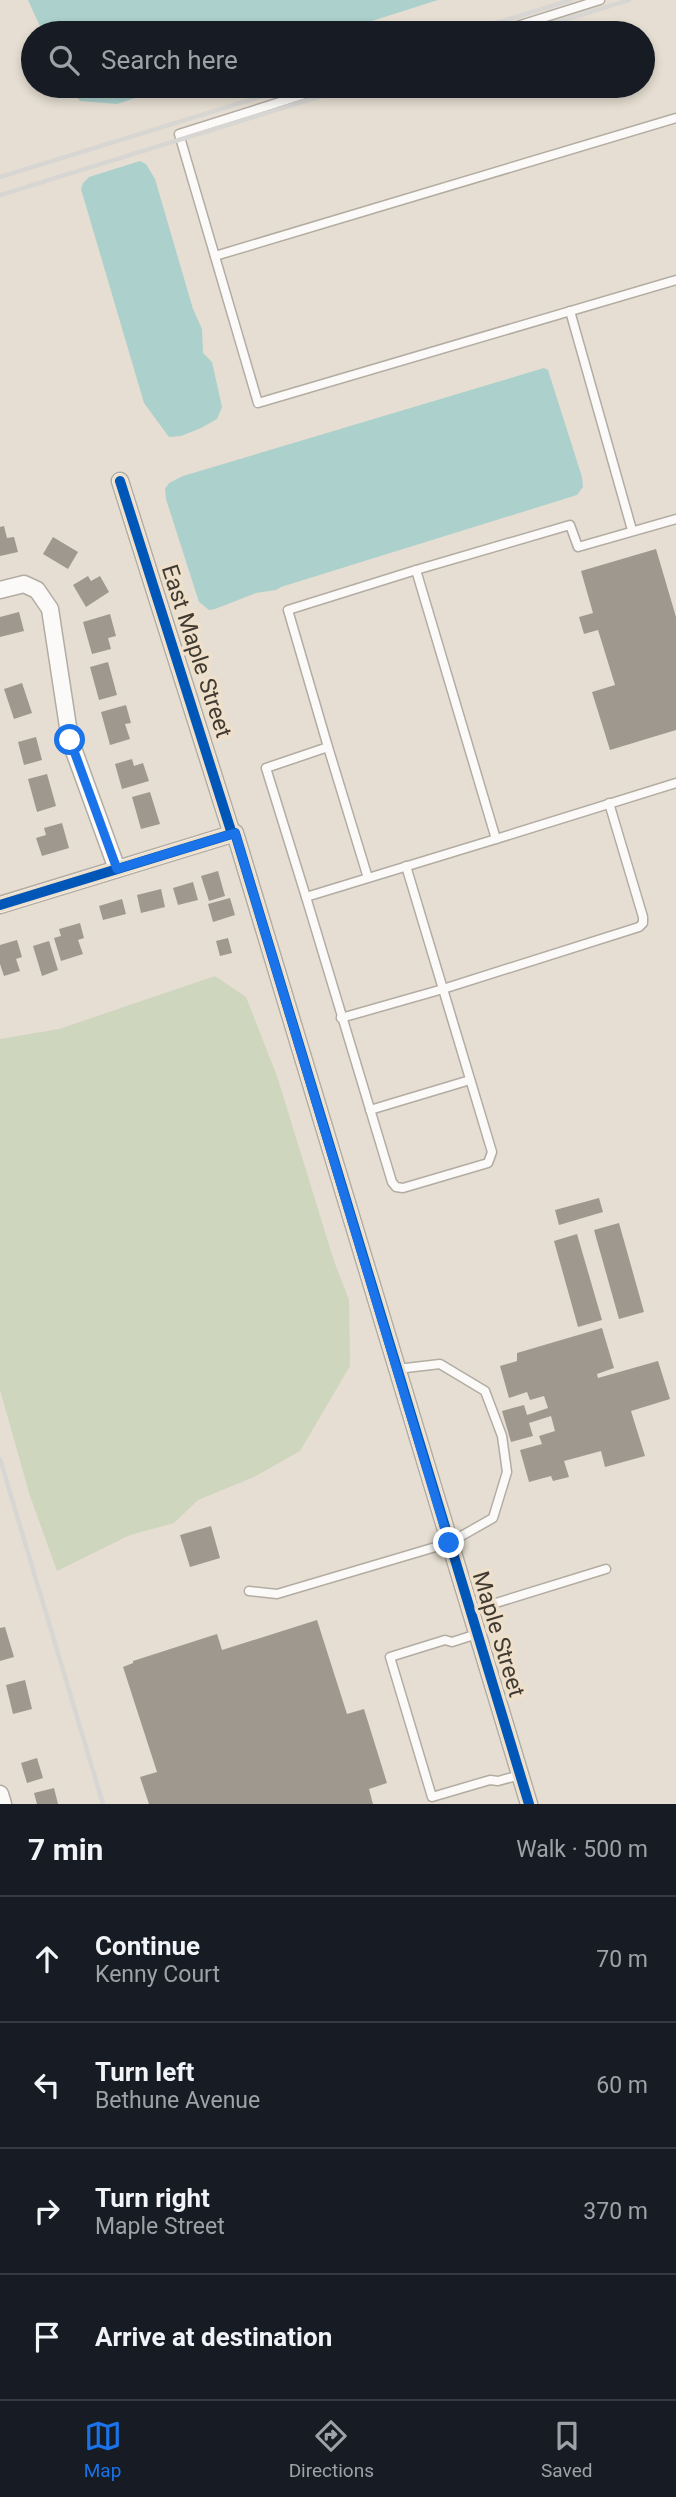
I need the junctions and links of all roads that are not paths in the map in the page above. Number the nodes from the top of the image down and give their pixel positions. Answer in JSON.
{"nodes":[{"id":1,"x":600,"y":0,"type":"edge"},
{"id":2,"x":533,"y":21,"type":"edge"},
{"id":3,"x":293,"y":98,"type":"edge"},
{"id":4,"x":676,"y":118,"type":"edge"},
{"id":5,"x":215,"y":256,"type":"junction"},
{"id":6,"x":676,"y":280,"type":"edge"},
{"id":7,"x":570,"y":311,"type":"junction"},
{"id":8,"x":120,"y":481,"type":"dead end"},
{"id":9,"x":676,"y":519,"type":"edge"},
{"id":10,"x":632,"y":530,"type":"junction"},
{"id":11,"x":415,"y":570,"type":"junction"},
{"id":12,"x":0,"y":590,"type":"edge"},
{"id":13,"x":328,"y":747,"type":"junction"},
{"id":14,"x":676,"y":783,"type":"edge"},
{"id":15,"x":609,"y":803,"type":"junction"},
{"id":16,"x":233,"y":833,"type":"junction"},
{"id":17,"x":496,"y":839,"type":"junction"},
{"id":18,"x":406,"y":866,"type":"junction"},
{"id":19,"x":117,"y":869,"type":"junction"},
{"id":20,"x":368,"y":878,"type":"junction"},
{"id":21,"x":306,"y":897,"type":"junction"},
{"id":22,"x":0,"y":905,"type":"edge"},
{"id":23,"x":443,"y":989,"type":"junction"},
{"id":24,"x":341,"y":1017,"type":"junction"},
{"id":25,"x":470,"y":1080,"type":"junction"},
{"id":26,"x":370,"y":1110,"type":"junction"},
{"id":27,"x":396,"y":1369,"type":"junction"},
{"id":28,"x":449,"y":1543,"type":"junction"},
{"id":29,"x":606,"y":1569,"type":"dead end"},
{"id":30,"x":248,"y":1591,"type":"dead end"},
{"id":31,"x":470,"y":1611,"type":"junction"},
{"id":32,"x":477,"y":1634,"type":"junction"},
{"id":33,"x":520,"y":1775,"type":"junction"},
{"id":34,"x":0,"y":1794,"type":"edge"},
{"id":35,"x":524,"y":1803,"type":"edge"},
{"id":36,"x":3,"y":1804,"type":"edge"}],
"edges":[{"from":1,"to":2,"type":"lane"},
{"from":3,"to":5,"type":"lane"},
{"from":4,"to":5,"type":"lane"},
{"from":5,"to":7,"type":"lane"},
{"from":6,"to":7,"type":"lane"},
{"from":7,"to":10,"type":"lane"},
{"from":8,"to":16,"type":"street","name":"East Maple Street"},
{"from":9,"to":10,"type":"lane"},
{"from":10,"to":11,"type":"lane"},
{"from":11,"to":13,"type":"lane"},
{"from":11,"to":17,"type":"lane"},
{"from":12,"to":19,"type":"street"},
{"from":13,"to":20,"type":"lane"},
{"from":13,"to":21,"type":"lane"},
{"from":14,"to":15,"type":"lane"},
{"from":15,"to":17,"type":"lane"},
{"from":15,"to":23,"type":"lane"},
{"from":16,"to":19,"type":"street"},
{"from":16,"to":27,"type":"street","name":"Maple Street"},
{"from":17,"to":18,"type":"lane"},
{"from":18,"to":20,"type":"lane"},
{"from":18,"to":23,"type":"lane"},
{"from":19,"to":22,"type":"street"},
{"from":20,"to":21,"type":"lane"},
{"from":21,"to":24,"type":"lane"},
{"from":23,"to":24,"type":"lane"},
{"from":23,"to":25,"type":"lane"},
{"from":24,"to":26,"type":"lane"},
{"from":25,"to":26,"type":"lane"},
{"from":25,"to":26,"type":"lane"},
{"from":27,"to":28,"type":"street","name":"Maple Street"},
{"from":27,"to":28,"type":"lane"},
{"from":28,"to":30,"type":"lane"},
{"from":28,"to":31,"type":"street","name":"Maple Street"},
{"from":29,"to":31,"type":"lane"},
{"from":31,"to":32,"type":"street","name":"Maple Street"},
{"from":32,"to":33,"type":"street","name":"Maple Street"},
{"from":32,"to":33,"type":"lane"},
{"from":33,"to":35,"type":"street","name":"Maple Street"},
{"from":34,"to":36,"type":"street"}]}
